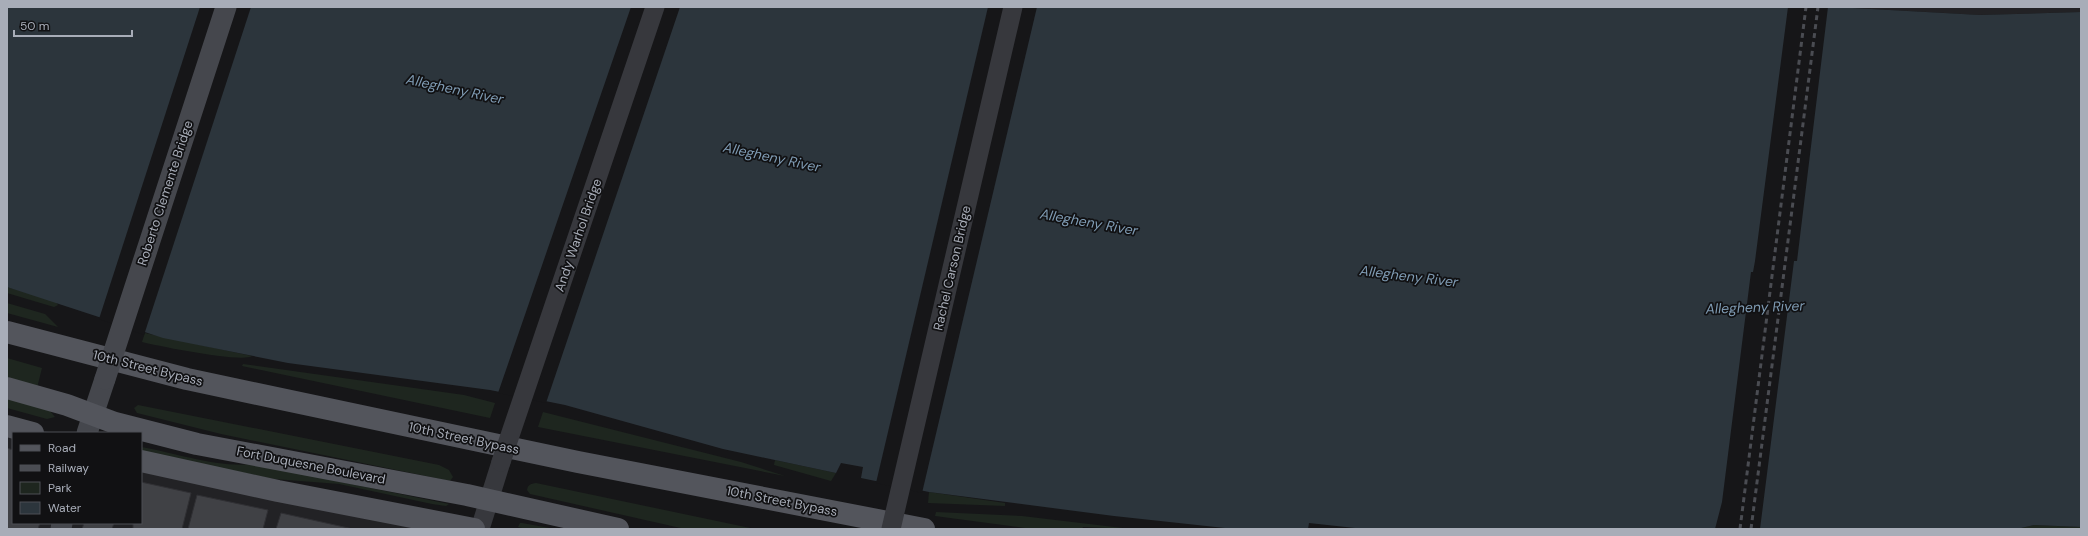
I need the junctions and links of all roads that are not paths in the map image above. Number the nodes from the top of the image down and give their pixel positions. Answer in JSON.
{"nodes":[{"id":1,"x":226,"y":7,"type":"edge"},
{"id":2,"x":655,"y":7,"type":"edge"},
{"id":3,"x":1013,"y":7,"type":"edge"},
{"id":4,"x":7,"y":332,"type":"edge"},
{"id":5,"x":7,"y":388,"type":"edge"},
{"id":6,"x":90,"y":424,"type":"edge"},
{"id":7,"x":7,"y":426,"type":"edge"},
{"id":8,"x":30,"y":432,"type":"edge"},
{"id":9,"x":142,"y":461,"type":"edge"},
{"id":10,"x":489,"y":500,"type":"junction"},
{"id":11,"x":474,"y":529,"type":"edge"},
{"id":12,"x":480,"y":529,"type":"edge"},
{"id":13,"x":618,"y":529,"type":"edge"},
{"id":14,"x":891,"y":529,"type":"edge"},
{"id":15,"x":924,"y":529,"type":"edge"}],
"edges":[{"from":1,"to":6,"type":"main road","name":"Roberto Clemente Bridge","bridge":true},
{"from":2,"to":10,"type":"street","name":"Andy Warhol Bridge","bridge":true},
{"from":3,"to":14,"type":"street","name":"Rachel Carson Bridge","bridge":true},
{"from":4,"to":15,"type":"main road","name":"10th Street Bypass"},
{"from":5,"to":6,"type":"main road","name":"Fort Duquesne Boulevard"},
{"from":6,"to":10,"type":"main road","name":"Fort Duquesne Boulevard"},
{"from":7,"to":8,"type":"main road"},
{"from":9,"to":11,"type":"main road"},
{"from":10,"to":12,"type":"street","name":"Andy Warhol Bridge"},
{"from":10,"to":13,"type":"main road","name":"Fort Duquesne Boulevard"}]}
